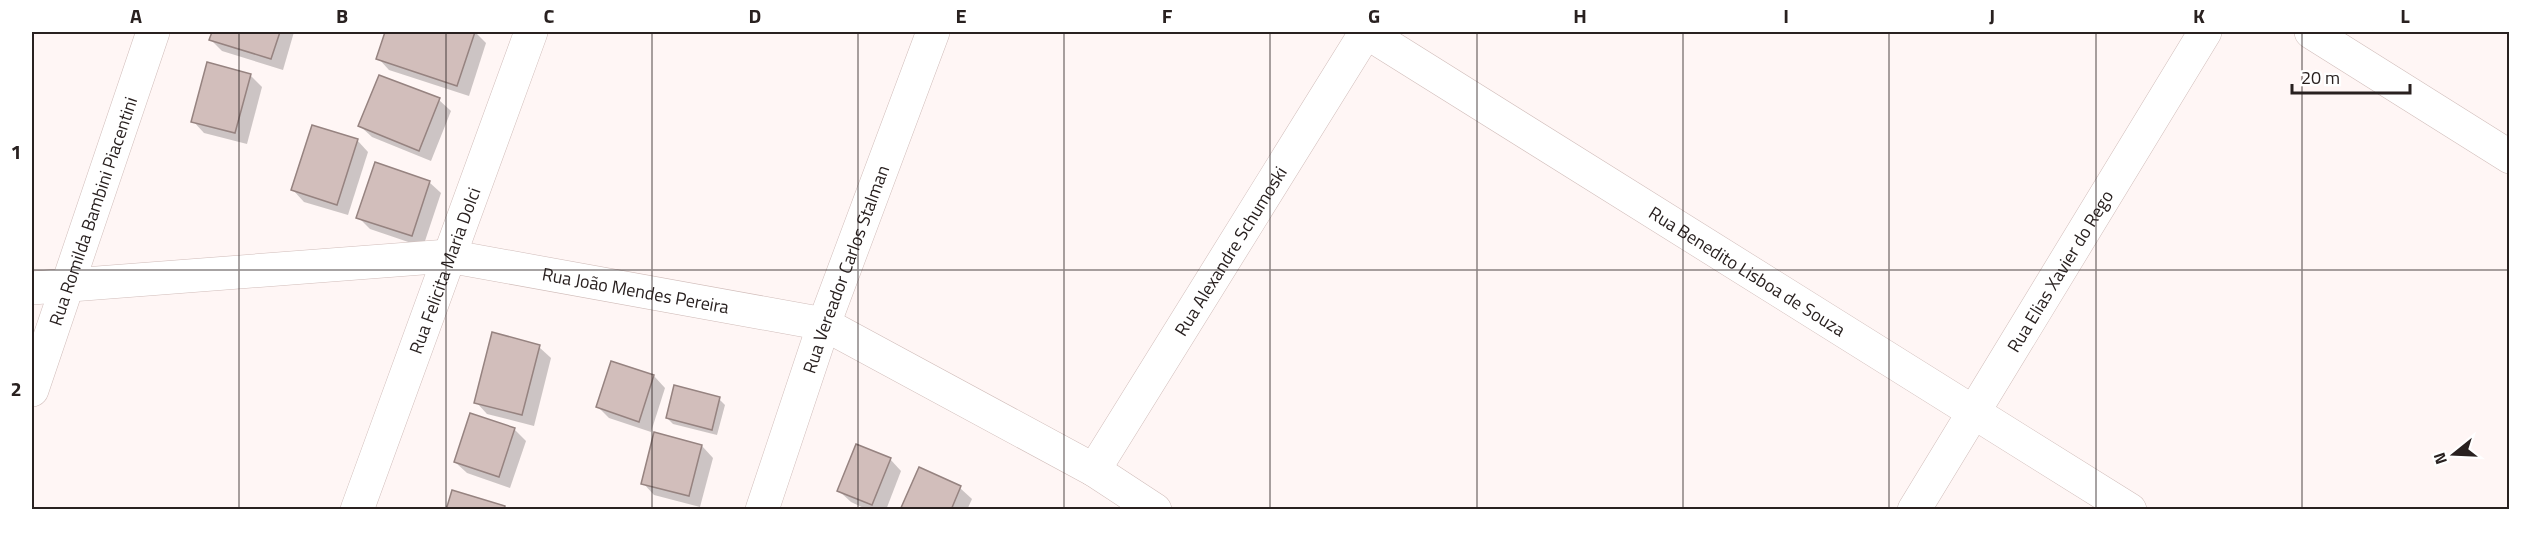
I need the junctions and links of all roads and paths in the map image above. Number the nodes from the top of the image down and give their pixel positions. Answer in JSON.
{"nodes":[{"id":1,"x":153,"y":32,"type":"edge"},
{"id":2,"x":531,"y":32,"type":"edge"},
{"id":3,"x":933,"y":32,"type":"edge"},
{"id":4,"x":1366,"y":32,"type":"edge"},
{"id":5,"x":2205,"y":32,"type":"edge"},
{"id":6,"x":2311,"y":32,"type":"edge"},
{"id":7,"x":2510,"y":157,"type":"edge"},
{"id":8,"x":448,"y":256,"type":"junction"},
{"id":9,"x":68,"y":284,"type":"junction"},
{"id":10,"x":32,"y":288,"type":"edge"},
{"id":11,"x":824,"y":324,"type":"junction"},
{"id":12,"x":32,"y":390,"type":"edge"},
{"id":13,"x":1971,"y":412,"type":"junction"},
{"id":14,"x":1094,"y":470,"type":"junction"},
{"id":15,"x":357,"y":510,"type":"edge"},
{"id":16,"x":762,"y":510,"type":"edge"},
{"id":17,"x":1155,"y":510,"type":"edge"},
{"id":18,"x":1914,"y":510,"type":"edge"},
{"id":19,"x":2130,"y":510,"type":"edge"}],
"edges":[{"from":1,"to":9,"type":"street","name":"Rua Romilda Bambini Piacentini"},
{"from":2,"to":8,"type":"street","name":"Rua Felicita Maria Dolci"},
{"from":3,"to":11,"type":"street","name":"Rua Vereador Carlos Stalman"},
{"from":4,"to":13,"type":"street","name":"Rua Benedito Lisboa de Souza"},
{"from":4,"to":14,"type":"street","name":"Rua Alexandre Schumoski"},
{"from":5,"to":13,"type":"street","name":"Rua Elias Xavier do Rego"},
{"from":6,"to":7,"type":"street"},
{"from":8,"to":9,"type":"street","name":"Rua João Mendes Pereira"},
{"from":8,"to":11,"type":"street","name":"Rua João Mendes Pereira"},
{"from":8,"to":15,"type":"street","name":"Rua Felicita Maria Dolci"},
{"from":9,"to":10,"type":"street","name":"Rua João Mendes Pereira"},
{"from":9,"to":12,"type":"street","name":"Rua Romilda Bambini Piacentini"},
{"from":11,"to":14,"type":"street","name":"Rua João Mendes Pereira"},
{"from":11,"to":16,"type":"street","name":"Rua Vereador Carlos Stalman"},
{"from":13,"to":18,"type":"street","name":"Rua Elias Xavier do Rego"},
{"from":13,"to":19,"type":"street","name":"Rua Benedito Lisboa de Souza"},
{"from":14,"to":17,"type":"street","name":"Rua João Mendes Pereira"}]}
